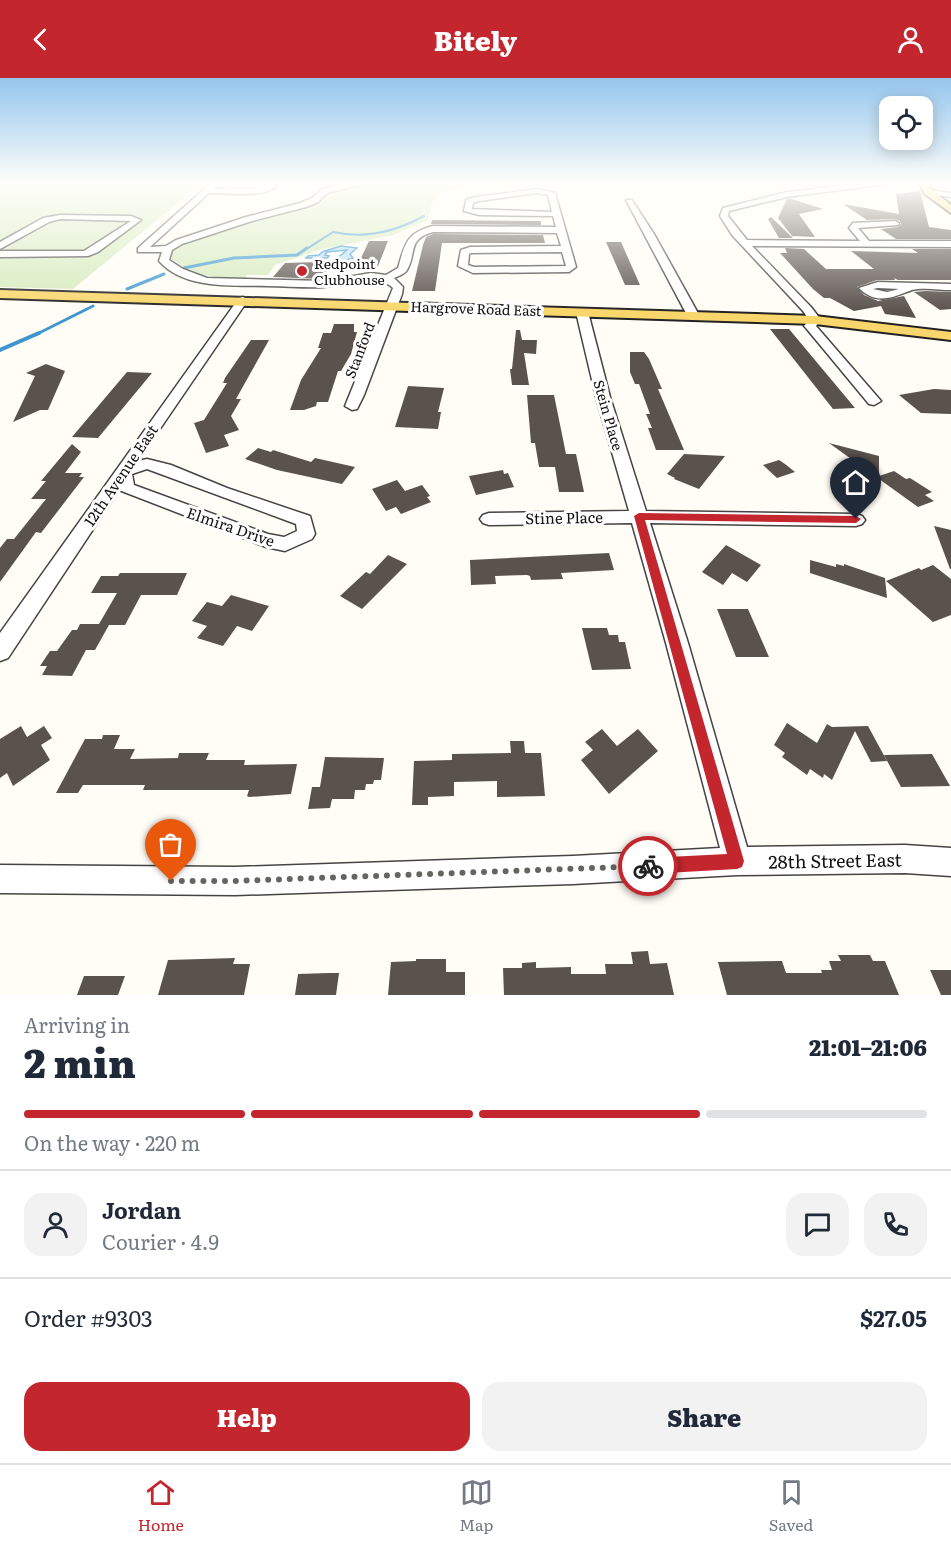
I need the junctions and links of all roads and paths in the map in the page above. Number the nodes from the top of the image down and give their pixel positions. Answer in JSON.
{"nodes":[{"id":1,"x":33,"y":226,"type":"edge"},
{"id":2,"x":129,"y":226,"type":"edge"},
{"id":3,"x":167,"y":226,"type":"edge"},
{"id":4,"x":228,"y":226,"type":"edge"},
{"id":5,"x":559,"y":226,"type":"edge"},
{"id":6,"x":644,"y":226,"type":"edge"},
{"id":7,"x":732,"y":226,"type":"edge"},
{"id":8,"x":855,"y":226,"type":"edge"},
{"id":9,"x":560,"y":230,"type":"junction"},
{"id":10,"x":745,"y":243,"type":"junction"},
{"id":11,"x":867,"y":244,"type":"junction"},
{"id":12,"x":951,"y":244,"type":"edge"},
{"id":13,"x":0,"y":246,"type":"edge"},
{"id":14,"x":168,"y":249,"type":"junction"},
{"id":15,"x":566,"y":249,"type":"junction"},
{"id":16,"x":0,"y":254,"type":"edge"},
{"id":17,"x":388,"y":278,"type":"junction"},
{"id":18,"x":910,"y":287,"type":"dead end"},
{"id":19,"x":951,"y":287,"type":"edge"},
{"id":20,"x":0,"y":294,"type":"edge"},
{"id":21,"x":243,"y":300,"type":"junction"},
{"id":22,"x":392,"y":305,"type":"junction"},
{"id":23,"x":582,"y":312,"type":"junction"},
{"id":24,"x":693,"y":315,"type":"junction"},
{"id":25,"x":814,"y":320,"type":"junction"},
{"id":26,"x":951,"y":336,"type":"edge"},
{"id":27,"x":874,"y":401,"type":"dead end"},
{"id":28,"x":352,"y":406,"type":"dead end"},
{"id":29,"x":123,"y":471,"type":"junction"},
{"id":30,"x":639,"y":516,"type":"junction"},
{"id":31,"x":489,"y":519,"type":"dead end"},
{"id":32,"x":856,"y":519,"type":"dead end"},
{"id":33,"x":0,"y":651,"type":"edge"},
{"id":34,"x":737,"y":861,"type":"junction"},
{"id":35,"x":951,"y":862,"type":"edge"},
{"id":36,"x":0,"y":879,"type":"edge"}],
"edges":[{"from":1,"to":13,"type":"street"},
{"from":2,"to":16,"type":"street"},
{"from":3,"to":14,"type":"street"},
{"from":4,"to":14,"type":"street"},
{"from":5,"to":9,"type":"street"},
{"from":6,"to":24,"type":"street"},
{"from":7,"to":10,"type":"street"},
{"from":8,"to":11,"type":"street"},
{"from":9,"to":15,"type":"street"},
{"from":9,"to":17,"type":"street"},
{"from":10,"to":11,"type":"street"},
{"from":10,"to":25,"type":"street"},
{"from":11,"to":12,"type":"street"},
{"from":14,"to":17,"type":"street"},
{"from":15,"to":15,"type":"street"},
{"from":17,"to":22,"type":"street"},
{"from":18,"to":19,"type":"street"},
{"from":20,"to":21,"type":"main road","name":"Hargrove Road East"},
{"from":21,"to":22,"type":"main road","name":"Hargrove Road East"},
{"from":21,"to":29,"type":"street","name":"12th Avenue East"},
{"from":22,"to":23,"type":"main road","name":"Hargrove Road East"},
{"from":22,"to":28,"type":"street","name":"Stanford"},
{"from":23,"to":24,"type":"main road","name":"Hargrove Road East"},
{"from":23,"to":30,"type":"street","name":"Stein Place"},
{"from":24,"to":25,"type":"main road","name":"Hargrove Road East"},
{"from":25,"to":26,"type":"main road","name":"Hargrove Road East"},
{"from":25,"to":27,"type":"street"},
{"from":29,"to":29,"type":"street","name":"Elmira Drive"},
{"from":29,"to":33,"type":"street","name":"12th Avenue East"},
{"from":30,"to":31,"type":"street","name":"Stine Place"},
{"from":30,"to":32,"type":"street","name":"Stine Place"},
{"from":30,"to":34,"type":"street","name":"Stein Place"},
{"from":34,"to":35,"type":"street","name":"28th Street East"},
{"from":34,"to":36,"type":"street","name":"28th Street East"}]}
